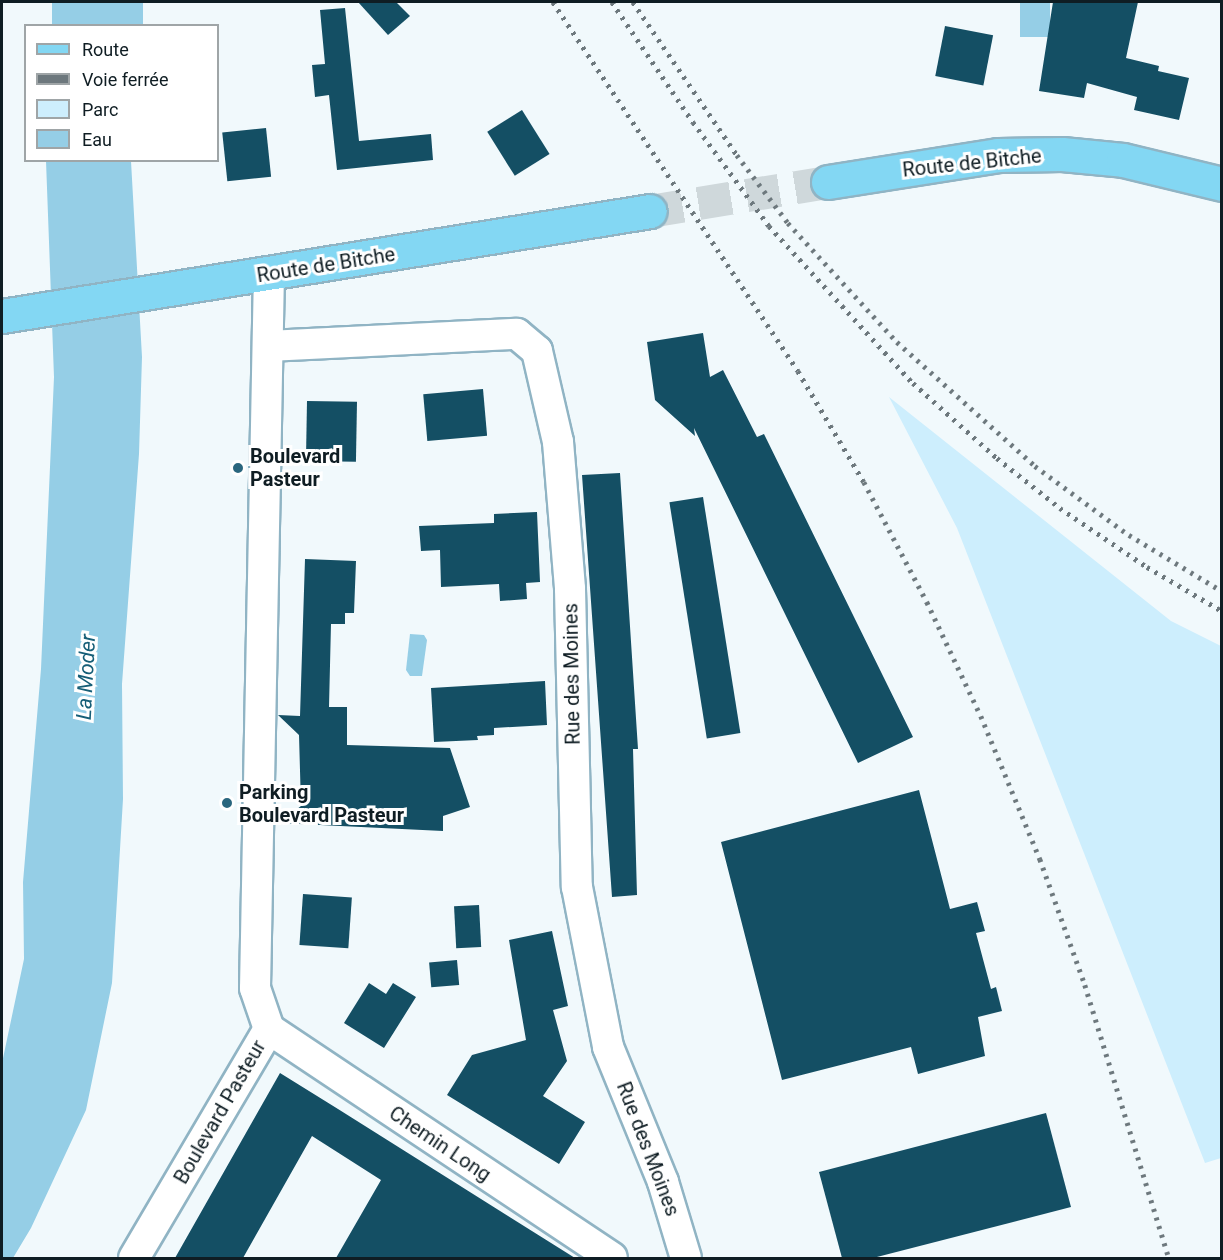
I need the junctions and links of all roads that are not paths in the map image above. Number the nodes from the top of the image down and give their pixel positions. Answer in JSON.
{"nodes":[{"id":1,"x":828,"y":182,"type":"tunnel mouth"},
{"id":2,"x":1221,"y":184,"type":"edge"},
{"id":3,"x":650,"y":211,"type":"tunnel mouth"},
{"id":4,"x":269,"y":274,"type":"junction"},
{"id":5,"x":11,"y":315,"type":"edge"},
{"id":6,"x":268,"y":346,"type":"junction"},
{"id":7,"x":269,"y":1029,"type":"junction"},
{"id":8,"x":134,"y":1258,"type":"edge"},
{"id":9,"x":612,"y":1258,"type":"edge"},
{"id":10,"x":686,"y":1258,"type":"edge"}],
"edges":[{"from":1,"to":2,"type":"main road","name":"Route de Bitche"},
{"from":3,"to":4,"type":"main road","name":"Route de Bitche"},
{"from":4,"to":5,"type":"main road","name":"Route de Bitche"},
{"from":4,"to":6,"type":"street","name":"Boulevard Pasteur"},
{"from":6,"to":7,"type":"street","name":"Boulevard Pasteur"},
{"from":6,"to":10,"type":"street","name":"Rue des Moines"},
{"from":7,"to":8,"type":"street","name":"Boulevard Pasteur"},
{"from":7,"to":9,"type":"street","name":"Chemin Long"}]}
